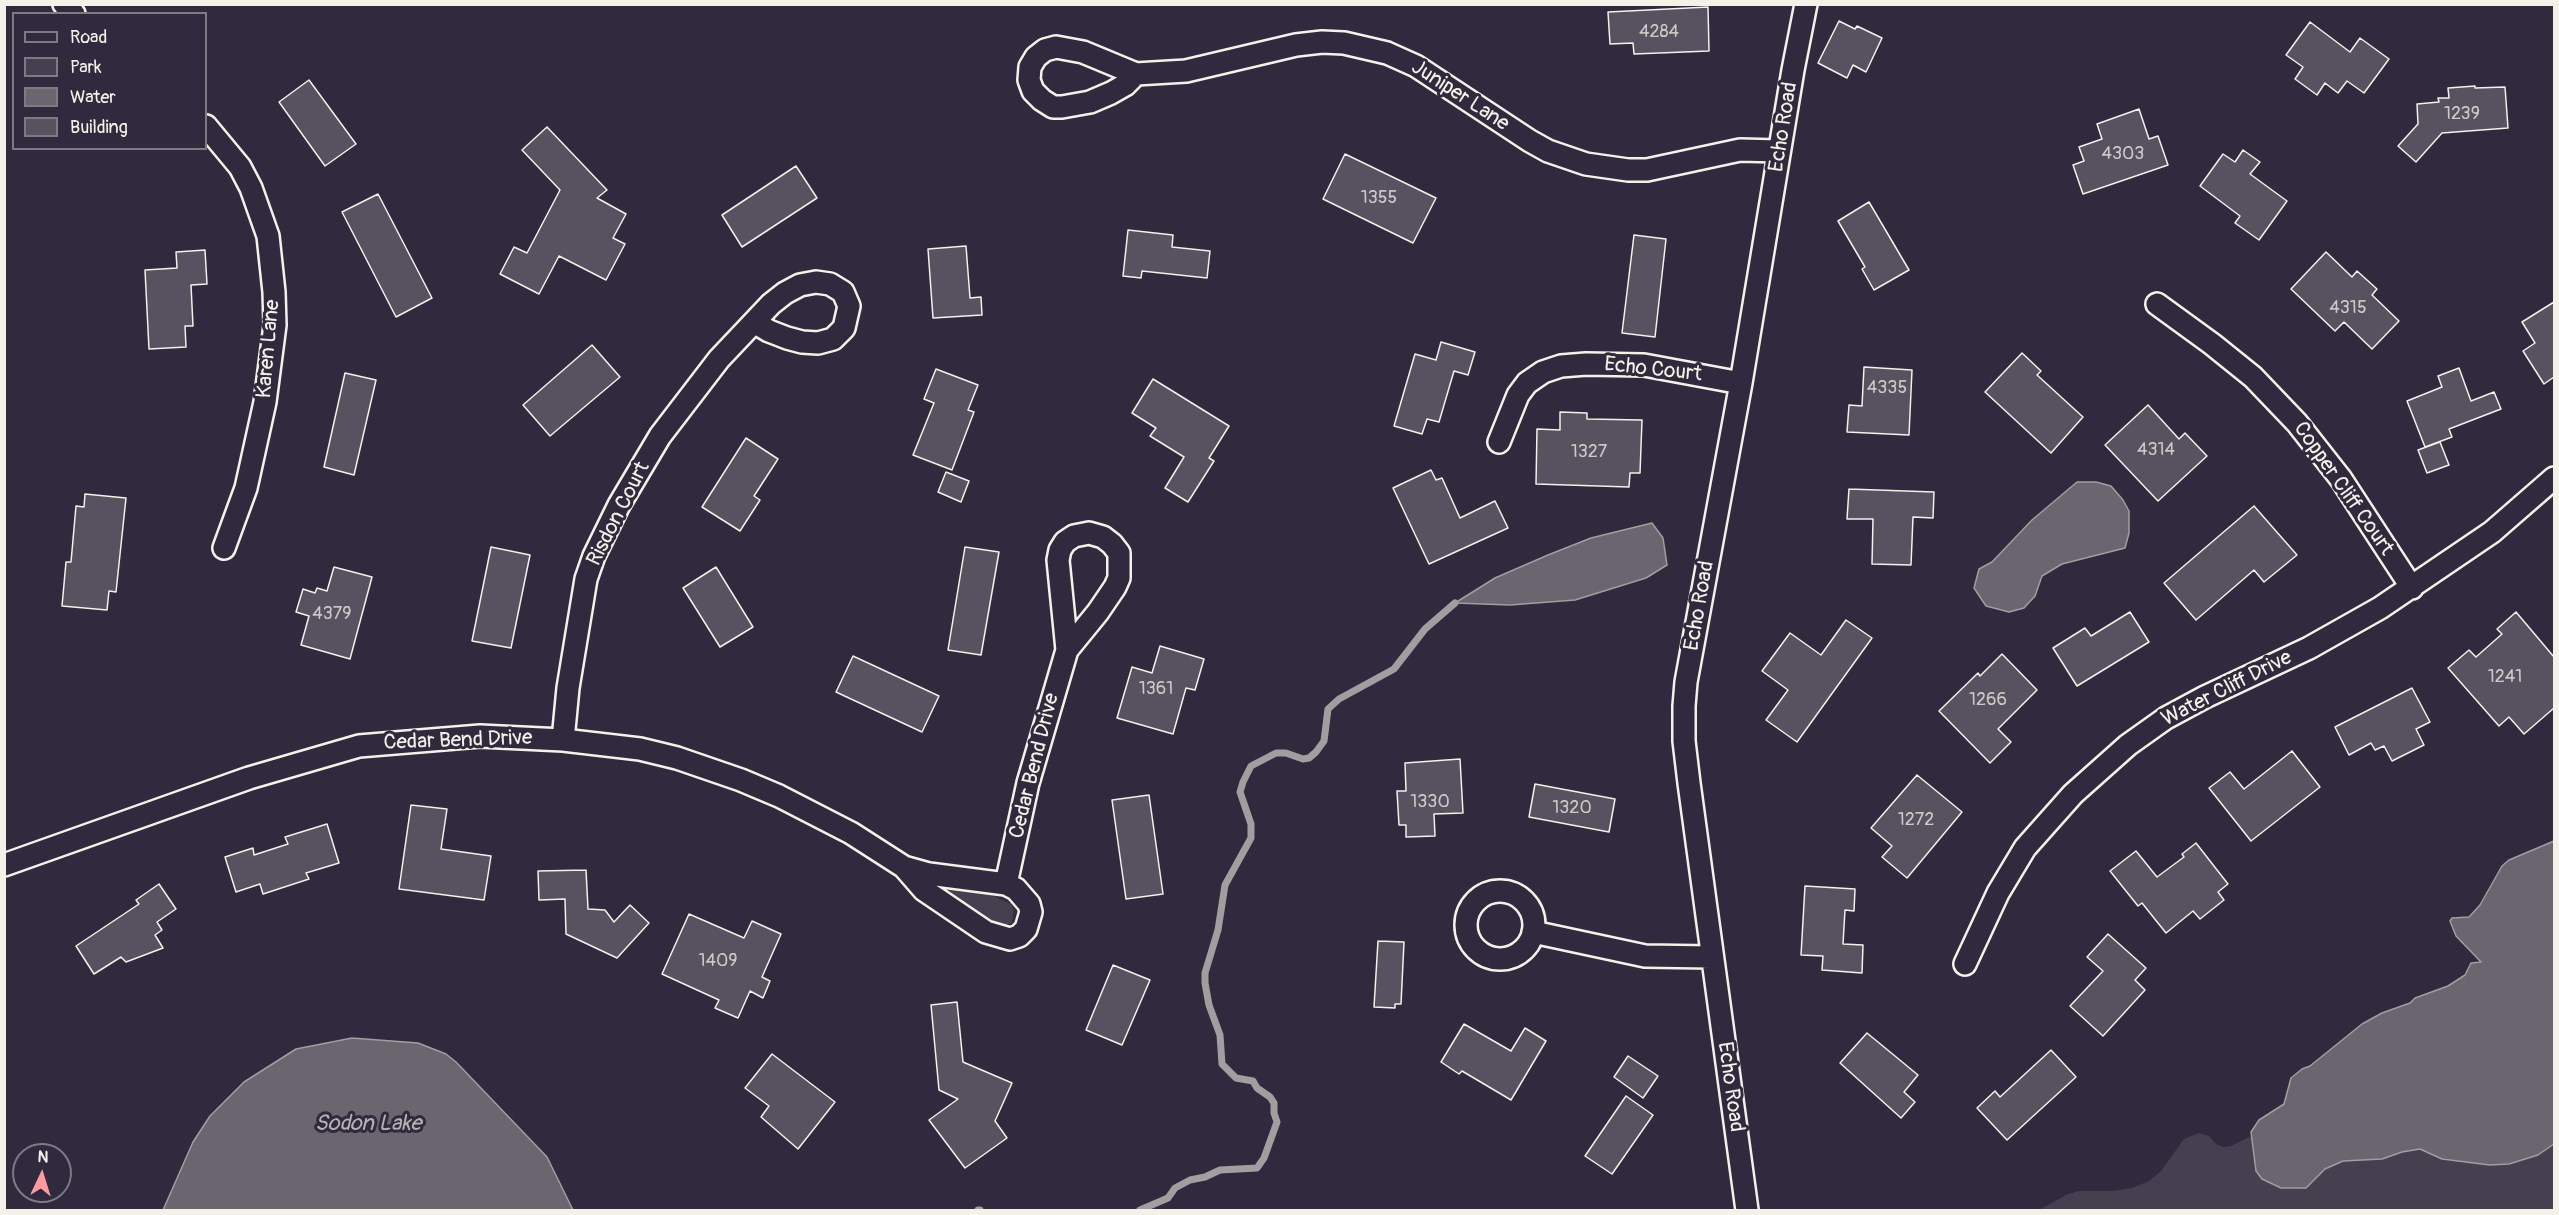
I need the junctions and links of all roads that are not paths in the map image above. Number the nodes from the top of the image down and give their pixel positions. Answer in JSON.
{"nodes":[{"id":1,"x":1806,"y":4,"type":"edge"},
{"id":2,"x":1136,"y":74,"type":"dead end"},
{"id":3,"x":207,"y":127,"type":"edge"},
{"id":4,"x":1779,"y":151,"type":"junction"},
{"id":5,"x":2157,"y":304,"type":"dead end"},
{"id":6,"x":754,"y":322,"type":"dead end"},
{"id":7,"x":1741,"y":383,"type":"junction"},
{"id":8,"x":1499,"y":442,"type":"dead end"},
{"id":9,"x":2554,"y":478,"type":"edge"},
{"id":10,"x":224,"y":548,"type":"dead end"},
{"id":11,"x":2412,"y":588,"type":"junction"},
{"id":12,"x":1067,"y":650,"type":"junction"},
{"id":13,"x":563,"y":740,"type":"junction"},
{"id":14,"x":4,"y":865,"type":"edge"},
{"id":15,"x":904,"y":867,"type":"junction"},
{"id":16,"x":1006,"y":884,"type":"junction"},
{"id":17,"x":1533,"y":932,"type":"dead end"},
{"id":18,"x":1712,"y":957,"type":"junction"},
{"id":19,"x":1965,"y":964,"type":"dead end"},
{"id":20,"x":1747,"y":1210,"type":"edge"}],
"edges":[{"from":1,"to":4,"type":"street","name":"Echo Road"},
{"from":2,"to":4,"type":"street","name":"Juniper Lane"},
{"from":3,"to":10,"type":"street","name":"Karen Lane"},
{"from":4,"to":7,"type":"street","name":"Echo Road"},
{"from":5,"to":11,"type":"street","name":"Copper Cliff Court"},
{"from":6,"to":13,"type":"street","name":"Risdon Court"},
{"from":7,"to":8,"type":"street","name":"Echo Court"},
{"from":7,"to":18,"type":"street","name":"Echo Road"},
{"from":9,"to":11,"type":"street","name":"Water Cliff Drive"},
{"from":11,"to":19,"type":"street","name":"Water Cliff Drive"},
{"from":12,"to":12,"type":"street","name":"Cedar Bend Drive"},
{"from":12,"to":16,"type":"street","name":"Cedar Bend Drive"},
{"from":13,"to":14,"type":"street","name":"Cedar Bend Drive"},
{"from":13,"to":15,"type":"street","name":"Cedar Bend Drive"},
{"from":15,"to":16,"type":"street","name":"Cedar Bend Drive"},
{"from":15,"to":16,"type":"street","name":"Cedar Bend Drive"},
{"from":17,"to":18,"type":"street"},
{"from":18,"to":20,"type":"street","name":"Echo Road"}]}
